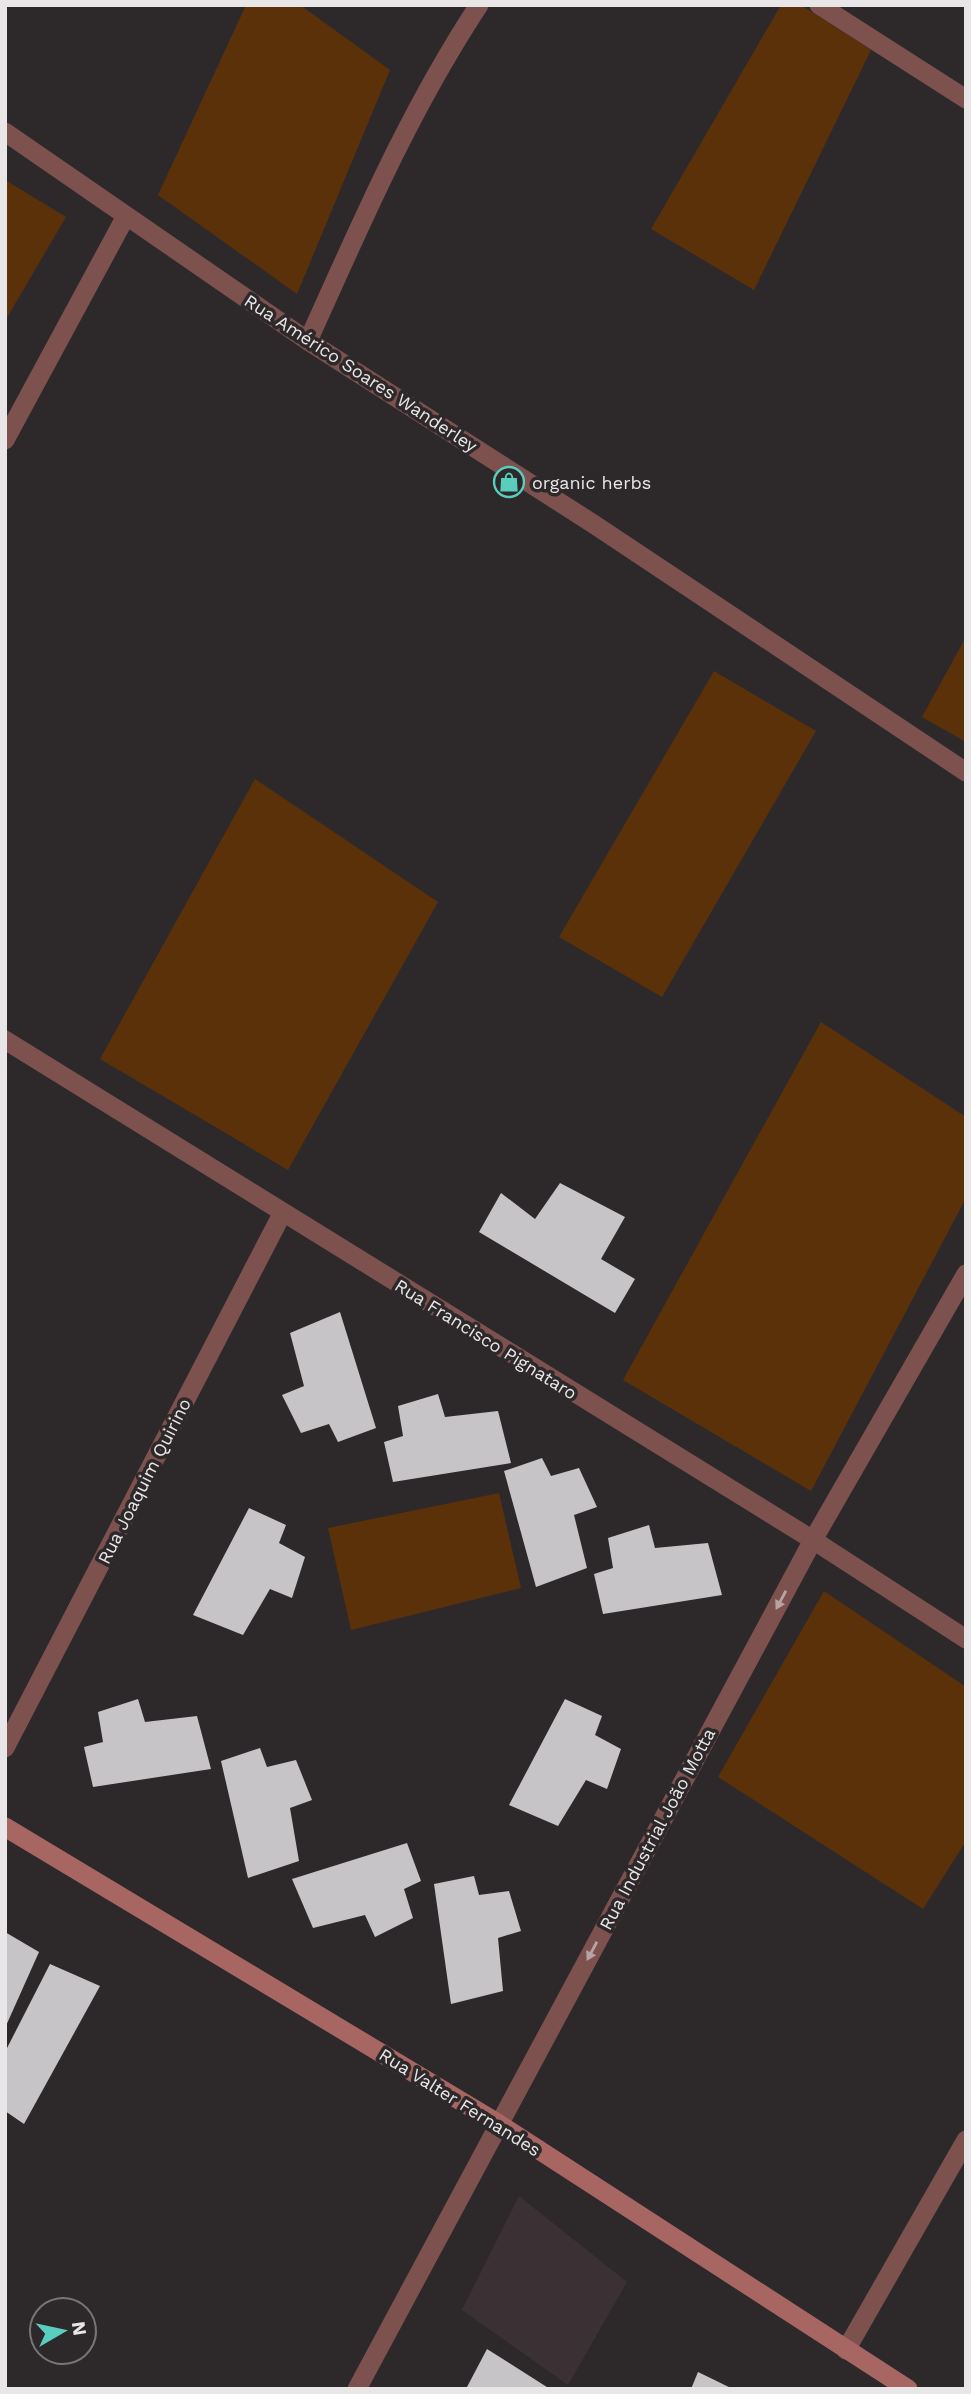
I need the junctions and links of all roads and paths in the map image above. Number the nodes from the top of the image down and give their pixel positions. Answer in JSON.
{"nodes":[{"id":1,"x":479,"y":5,"type":"edge"},
{"id":2,"x":819,"y":5,"type":"edge"},
{"id":3,"x":966,"y":99,"type":"edge"},
{"id":4,"x":5,"y":132,"type":"edge"},
{"id":5,"x":126,"y":216,"type":"junction"},
{"id":6,"x":308,"y":341,"type":"junction"},
{"id":7,"x":5,"y":440,"type":"edge"},
{"id":8,"x":966,"y":772,"type":"edge"},
{"id":9,"x":5,"y":1040,"type":"edge"},
{"id":10,"x":282,"y":1214,"type":"junction"},
{"id":11,"x":966,"y":1274,"type":"edge"},
{"id":12,"x":813,"y":1540,"type":"junction"},
{"id":13,"x":966,"y":1639,"type":"edge"},
{"id":14,"x":5,"y":1748,"type":"edge"},
{"id":15,"x":5,"y":1827,"type":"edge"},
{"id":16,"x":499,"y":2124,"type":"junction"},
{"id":17,"x":966,"y":2140,"type":"edge"},
{"id":18,"x":846,"y":2350,"type":"junction"},
{"id":19,"x":357,"y":2389,"type":"edge"},
{"id":20,"x":908,"y":2389,"type":"edge"}],
"edges":[{"from":1,"to":6,"type":"street"},
{"from":2,"to":3,"type":"street"},
{"from":4,"to":5,"type":"street","name":"Rua Américo Soares Wanderley"},
{"from":5,"to":6,"type":"street","name":"Rua Américo Soares Wanderley"},
{"from":5,"to":7,"type":"street"},
{"from":6,"to":8,"type":"street","name":"Rua Américo Soares Wanderley"},
{"from":9,"to":10,"type":"street","name":"Rua Francisco Pignataro"},
{"from":10,"to":12,"type":"street","name":"Rua Francisco Pignataro"},
{"from":10,"to":14,"type":"street","name":"Rua Joaquim Quirino"},
{"from":11,"to":12,"type":"street","name":"Rua Industrial João Motta"},
{"from":12,"to":13,"type":"street","name":"Rua Francisco Pignataro"},
{"from":12,"to":16,"type":"street","name":"Rua Industrial João Motta","one_way":true},
{"from":15,"to":16,"type":"main road","name":"Rua Valter Fernandes"},
{"from":16,"to":18,"type":"main road","name":"Rua Valter Fernandes"},
{"from":16,"to":19,"type":"street","name":"Rua Industrial João Motta"},
{"from":17,"to":18,"type":"street"},
{"from":18,"to":20,"type":"main road","name":"Rua Valter Fernandes"}]}
